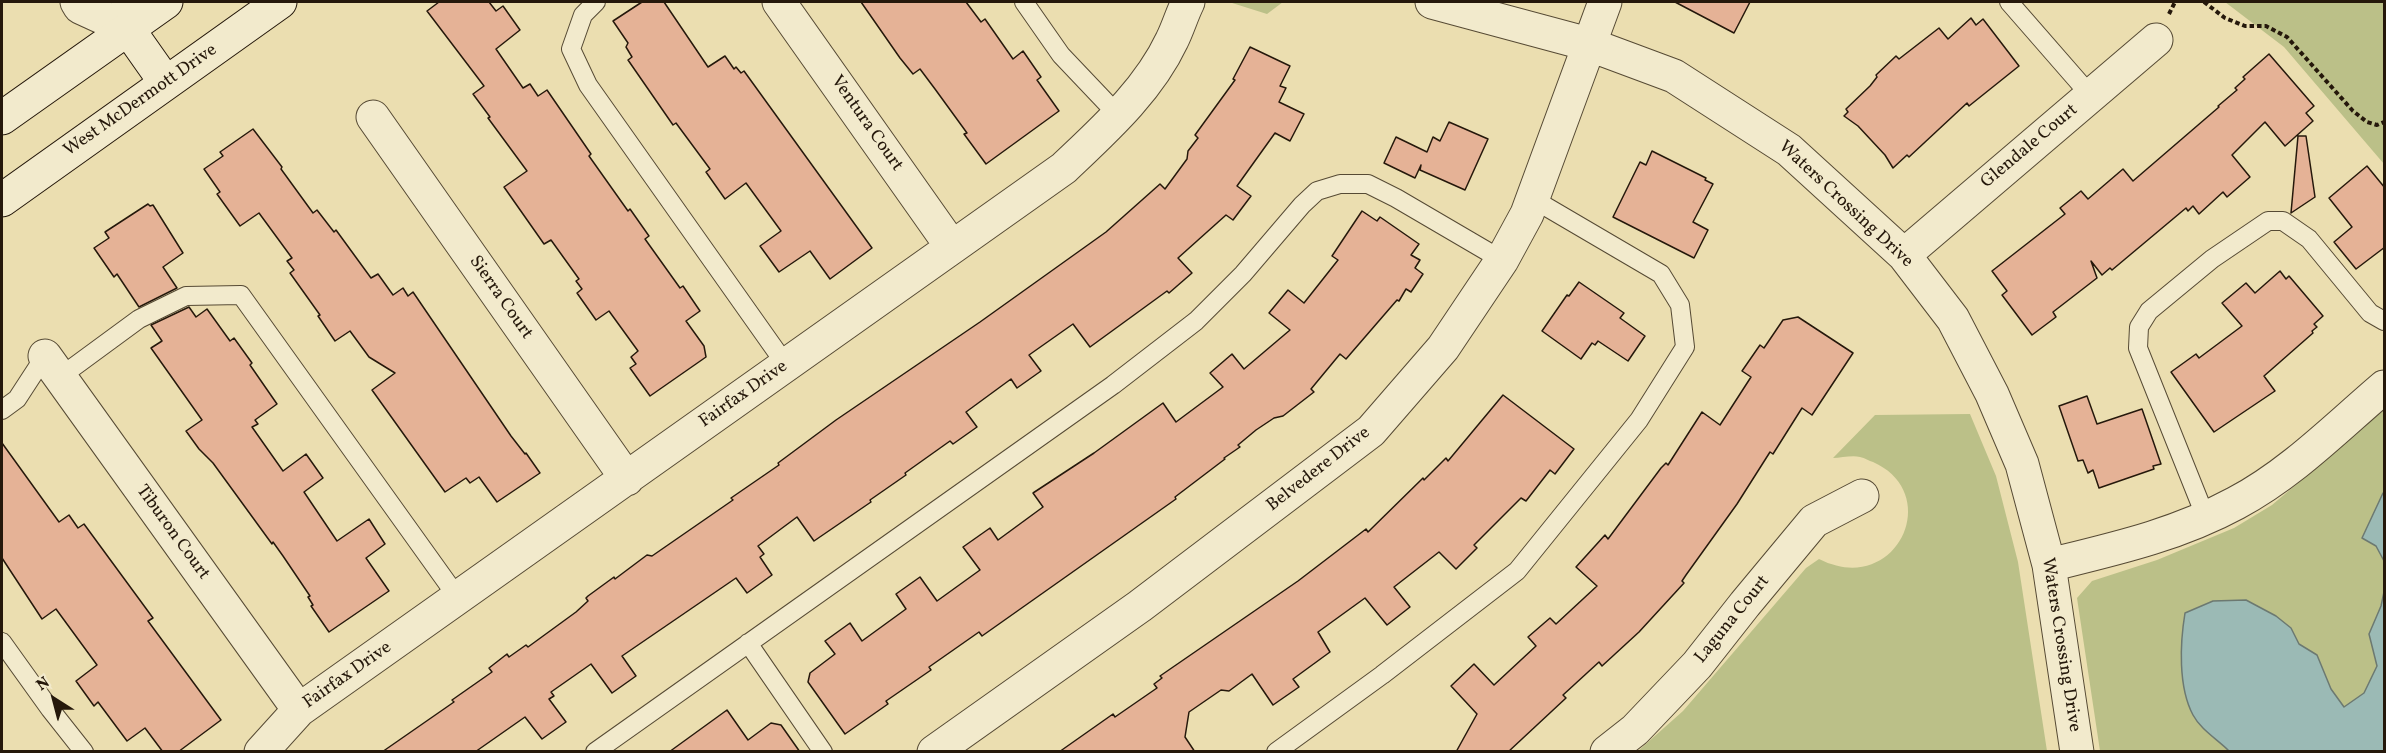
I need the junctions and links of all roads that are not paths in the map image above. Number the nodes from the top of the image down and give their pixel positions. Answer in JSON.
{"nodes":[{"id":1,"x":77,"y":2,"type":"edge"},
{"id":2,"x":166,"y":2,"type":"edge"},
{"id":3,"x":280,"y":2,"type":"edge"},
{"id":4,"x":596,"y":2,"type":"edge"},
{"id":5,"x":779,"y":2,"type":"edge"},
{"id":6,"x":1024,"y":2,"type":"edge"},
{"id":7,"x":1188,"y":2,"type":"edge"},
{"id":8,"x":1432,"y":2,"type":"edge"},
{"id":9,"x":1605,"y":2,"type":"edge"},
{"id":10,"x":2009,"y":2,"type":"edge"},
{"id":11,"x":128,"y":15,"type":"edge"},
{"id":12,"x":2157,"y":40,"type":"dead end"},
{"id":13,"x":1588,"y":44,"type":"junction"},
{"id":14,"x":166,"y":82,"type":"junction"},
{"id":15,"x":2091,"y":96,"type":"junction"},
{"id":16,"x":1118,"y":115,"type":"junction"},
{"id":17,"x":373,"y":117,"type":"dead end"},
{"id":18,"x":2,"y":118,"type":"edge"},
{"id":19,"x":1533,"y":199,"type":"junction"},
{"id":20,"x":2,"y":200,"type":"edge"},
{"id":21,"x":952,"y":247,"type":"junction"},
{"id":22,"x":1904,"y":255,"type":"junction"},
{"id":23,"x":1502,"y":260,"type":"junction"},
{"id":24,"x":2385,"y":321,"type":"edge"},
{"id":25,"x":786,"y":365,"type":"junction"},
{"id":26,"x":53,"y":367,"type":"junction"},
{"id":27,"x":2385,"y":387,"type":"edge"},
{"id":28,"x":2,"y":410,"type":"edge"},
{"id":29,"x":627,"y":478,"type":"junction"},
{"id":30,"x":1862,"y":496,"type":"dead end"},
{"id":31,"x":2206,"y":518,"type":"junction"},
{"id":32,"x":2049,"y":565,"type":"junction"},
{"id":33,"x":458,"y":598,"type":"junction"},
{"id":34,"x":2,"y":642,"type":"edge"},
{"id":35,"x":748,"y":643,"type":"junction"},
{"id":36,"x":299,"y":710,"type":"junction"},
{"id":37,"x":84,"y":752,"type":"edge"},
{"id":38,"x":261,"y":752,"type":"edge"},
{"id":39,"x":595,"y":752,"type":"edge"},
{"id":40,"x":823,"y":752,"type":"edge"},
{"id":41,"x":934,"y":752,"type":"edge"},
{"id":42,"x":1276,"y":752,"type":"edge"},
{"id":43,"x":1607,"y":752,"type":"edge"},
{"id":44,"x":2077,"y":752,"type":"edge"}],
"edges":[{"from":1,"to":11,"type":"street"},
{"from":2,"to":11,"type":"street"},
{"from":3,"to":14,"type":"street","name":"West McDermott Drive"},
{"from":4,"to":25,"type":"lane"},
{"from":5,"to":21,"type":"street","name":"Ventura Court"},
{"from":6,"to":16,"type":"lane"},
{"from":7,"to":16,"type":"street","name":"Fairfax Drive"},
{"from":8,"to":13,"type":"street","name":"Waters Crossing Drive"},
{"from":9,"to":13,"type":"street","name":"Belvedere Drive"},
{"from":10,"to":15,"type":"lane"},
{"from":11,"to":14,"type":"street"},
{"from":11,"to":18,"type":"street"},
{"from":12,"to":15,"type":"street","name":"Glendale Court"},
{"from":13,"to":19,"type":"street","name":"Belvedere Drive"},
{"from":13,"to":22,"type":"street","name":"Waters Crossing Drive"},
{"from":14,"to":20,"type":"street","name":"West McDermott Drive"},
{"from":15,"to":22,"type":"street","name":"Glendale Court"},
{"from":16,"to":21,"type":"street","name":"Fairfax Drive"},
{"from":17,"to":29,"type":"street","name":"Sierra Court"},
{"from":19,"to":23,"type":"street","name":"Belvedere Drive"},
{"from":19,"to":42,"type":"lane"},
{"from":21,"to":25,"type":"street","name":"Fairfax Drive"},
{"from":22,"to":32,"type":"street","name":"Waters Crossing Drive"},
{"from":23,"to":35,"type":"lane"},
{"from":23,"to":41,"type":"street","name":"Belvedere Drive"},
{"from":24,"to":31,"type":"lane"},
{"from":25,"to":29,"type":"street","name":"Fairfax Drive"},
{"from":26,"to":28,"type":"lane"},
{"from":26,"to":33,"type":"lane"},
{"from":26,"to":36,"type":"street","name":"Tiburon Court"},
{"from":27,"to":31,"type":"street"},
{"from":29,"to":33,"type":"street","name":"Fairfax Drive"},
{"from":30,"to":43,"type":"street","name":"Laguna Court"},
{"from":31,"to":32,"type":"street"},
{"from":32,"to":44,"type":"street","name":"Waters Crossing Drive"},
{"from":33,"to":36,"type":"street","name":"Fairfax Drive"},
{"from":34,"to":37,"type":"lane"},
{"from":35,"to":39,"type":"lane"},
{"from":35,"to":40,"type":"lane"},
{"from":36,"to":38,"type":"street","name":"Fairfax Drive"}]}
